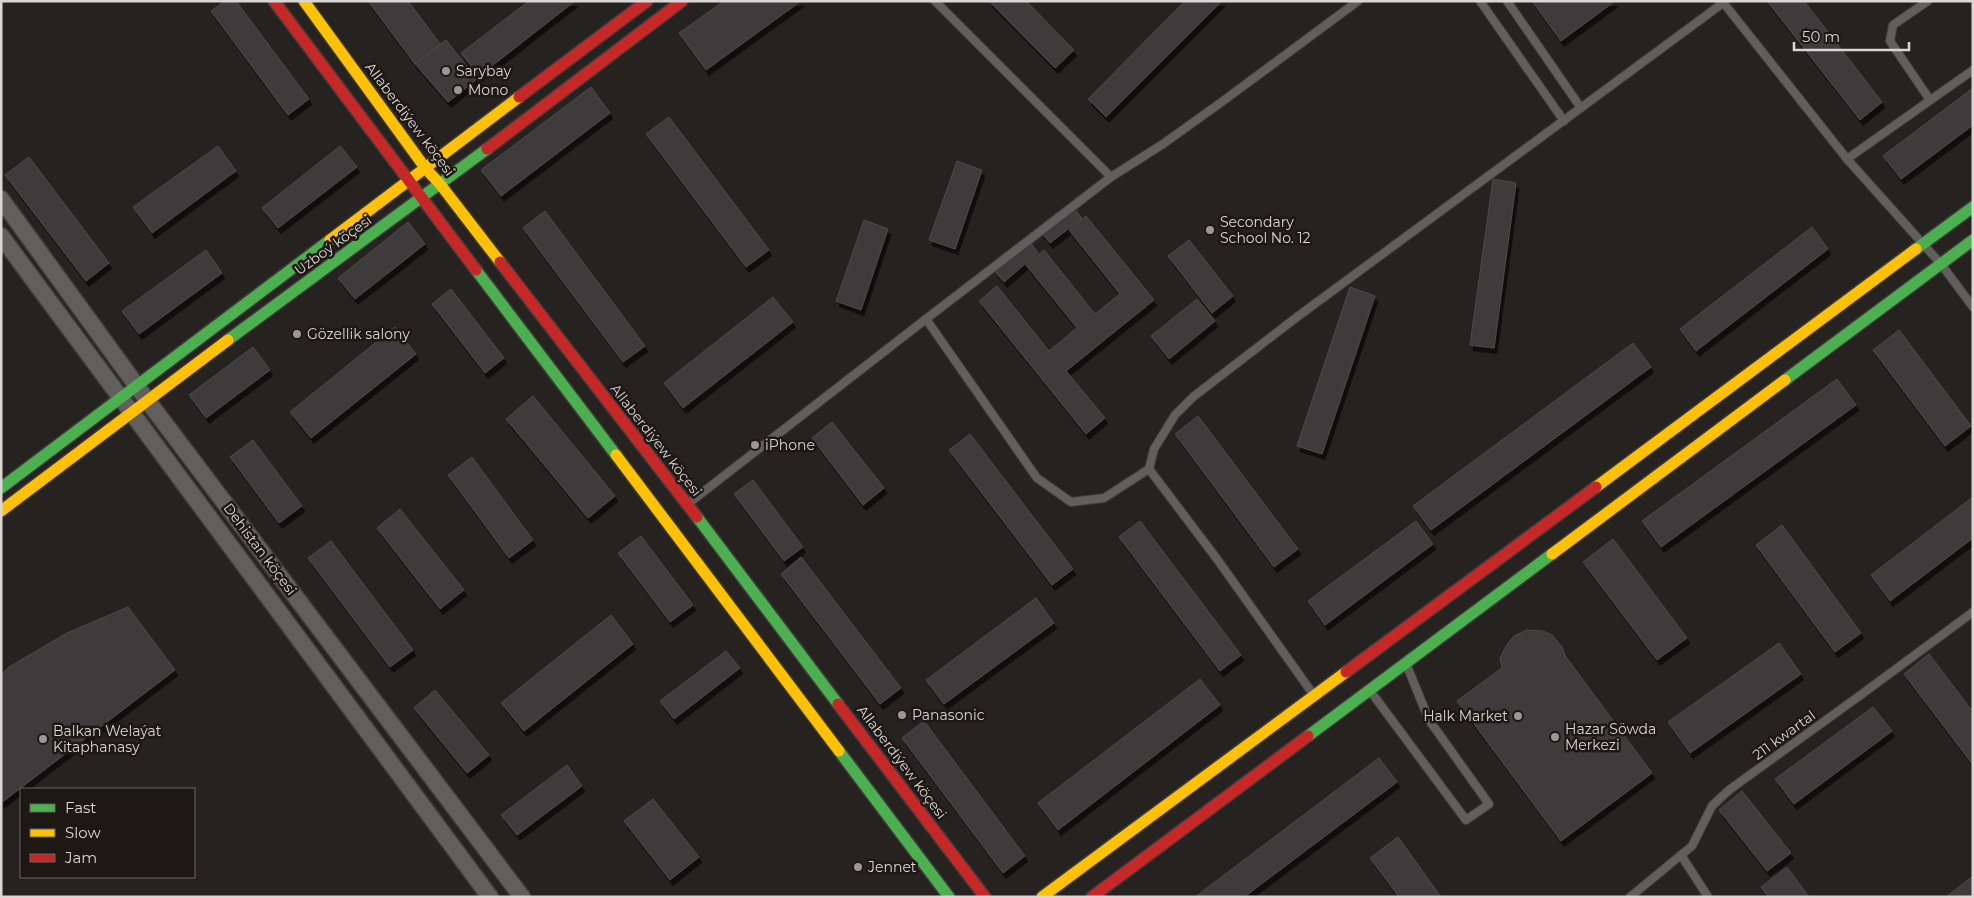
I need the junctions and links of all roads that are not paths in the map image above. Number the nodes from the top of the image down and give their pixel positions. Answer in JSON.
{"nodes":[{"id":1,"x":274,"y":1,"type":"edge"},
{"id":2,"x":304,"y":1,"type":"edge"},
{"id":3,"x":648,"y":1,"type":"edge"},
{"id":4,"x":682,"y":1,"type":"edge"},
{"id":5,"x":935,"y":1,"type":"edge"},
{"id":6,"x":1358,"y":1,"type":"edge"},
{"id":7,"x":1480,"y":1,"type":"edge"},
{"id":8,"x":1508,"y":1,"type":"edge"},
{"id":9,"x":1928,"y":1,"type":"edge"},
{"id":10,"x":1723,"y":2,"type":"edge"},
{"id":11,"x":1973,"y":70,"type":"edge"},
{"id":12,"x":1930,"y":100,"type":"junction"},
{"id":13,"x":1581,"y":108,"type":"junction"},
{"id":14,"x":1564,"y":121,"type":"junction"},
{"id":15,"x":1847,"y":159,"type":"junction"},
{"id":16,"x":426,"y":169,"type":"junction"},
{"id":17,"x":1111,"y":177,"type":"junction"},
{"id":18,"x":410,"y":181,"type":"junction"},
{"id":19,"x":440,"y":184,"type":"junction"},
{"id":20,"x":422,"y":198,"type":"junction"},
{"id":21,"x":1,"y":199,"type":"edge"},
{"id":22,"x":1973,"y":207,"type":"edge"},
{"id":23,"x":1,"y":236,"type":"edge"},
{"id":24,"x":1973,"y":240,"type":"edge"},
{"id":25,"x":1922,"y":244,"type":"junction"},
{"id":26,"x":1941,"y":264,"type":"junction"},
{"id":27,"x":1973,"y":307,"type":"edge"},
{"id":28,"x":926,"y":319,"type":"junction"},
{"id":29,"x":138,"y":386,"type":"junction"},
{"id":30,"x":122,"y":398,"type":"junction"},
{"id":31,"x":147,"y":400,"type":"junction"},
{"id":32,"x":132,"y":412,"type":"junction"},
{"id":33,"x":1149,"y":469,"type":"junction"},
{"id":34,"x":1,"y":488,"type":"edge"},
{"id":35,"x":687,"y":504,"type":"junction"},
{"id":36,"x":1,"y":511,"type":"edge"},
{"id":37,"x":1973,"y":612,"type":"edge"},
{"id":38,"x":1406,"y":664,"type":"junction"},
{"id":39,"x":1370,"y":691,"type":"junction"},
{"id":40,"x":1314,"y":695,"type":"junction"},
{"id":41,"x":1680,"y":855,"type":"junction"},
{"id":42,"x":1095,"y":896,"type":"edge"},
{"id":43,"x":490,"y":897,"type":"edge"},
{"id":44,"x":522,"y":897,"type":"edge"},
{"id":45,"x":948,"y":897,"type":"edge"},
{"id":46,"x":985,"y":897,"type":"edge"},
{"id":47,"x":1042,"y":897,"type":"edge"},
{"id":48,"x":1630,"y":897,"type":"edge"},
{"id":49,"x":1708,"y":897,"type":"edge"}],
"edges":[{"from":1,"to":18,"type":"street"},
{"from":2,"to":16,"type":"street","name":"Allaberdiýew köçesi"},
{"from":3,"to":16,"type":"street","name":"Uzboý köçesi"},
{"from":4,"to":19,"type":"street","name":"Uzboý köçesi"},
{"from":5,"to":17,"type":"lane"},
{"from":6,"to":17,"type":"lane"},
{"from":7,"to":14,"type":"lane"},
{"from":8,"to":13,"type":"lane"},
{"from":9,"to":12,"type":"lane"},
{"from":10,"to":13,"type":"lane"},
{"from":10,"to":15,"type":"lane"},
{"from":11,"to":12,"type":"lane"},
{"from":12,"to":15,"type":"lane"},
{"from":13,"to":14,"type":"lane"},
{"from":14,"to":33,"type":"lane"},
{"from":15,"to":25,"type":"lane"},
{"from":16,"to":18,"type":"street","name":"Uzboý köçesi"},
{"from":16,"to":19,"type":"street","name":"Allaberdiýew köçesi"},
{"from":17,"to":28,"type":"lane"},
{"from":18,"to":20,"type":"street"},
{"from":18,"to":29,"type":"street","name":"Uzboý köçesi"},
{"from":19,"to":20,"type":"street","name":"Uzboý köçesi"},
{"from":19,"to":35,"type":"street","name":"Allaberdiýew köçesi"},
{"from":20,"to":31,"type":"street","name":"Uzboý köçesi"},
{"from":20,"to":45,"type":"street"},
{"from":21,"to":29,"type":"street","name":"Dehistan köçesi"},
{"from":22,"to":25,"type":"street"},
{"from":23,"to":30,"type":"street","name":"Dehistan köçesi"},
{"from":24,"to":26,"type":"street"},
{"from":25,"to":26,"type":"lane"},
{"from":25,"to":40,"type":"street"},
{"from":26,"to":27,"type":"lane"},
{"from":26,"to":38,"type":"street"},
{"from":28,"to":33,"type":"lane"},
{"from":28,"to":35,"type":"lane"},
{"from":29,"to":30,"type":"street","name":"Uzboý köçesi"},
{"from":29,"to":31,"type":"street","name":"Dehistan köçesi"},
{"from":30,"to":32,"type":"street","name":"Dehistan köçesi"},
{"from":30,"to":34,"type":"street","name":"Uzboý köçesi"},
{"from":31,"to":32,"type":"street","name":"Uzboý köçesi"},
{"from":31,"to":44,"type":"street","name":"Dehistan köçesi"},
{"from":32,"to":36,"type":"street","name":"Uzboý köçesi"},
{"from":32,"to":43,"type":"street","name":"Dehistan köçesi"},
{"from":33,"to":40,"type":"lane"},
{"from":35,"to":46,"type":"street","name":"Allaberdiýew köçesi"},
{"from":37,"to":41,"type":"lane","name":"211 kwartal"},
{"from":38,"to":39,"type":"street"},
{"from":38,"to":39,"type":"lane"},
{"from":39,"to":42,"type":"street"},
{"from":40,"to":47,"type":"street"},
{"from":41,"to":48,"type":"lane","name":"211 kwartal"},
{"from":41,"to":49,"type":"lane"}]}
